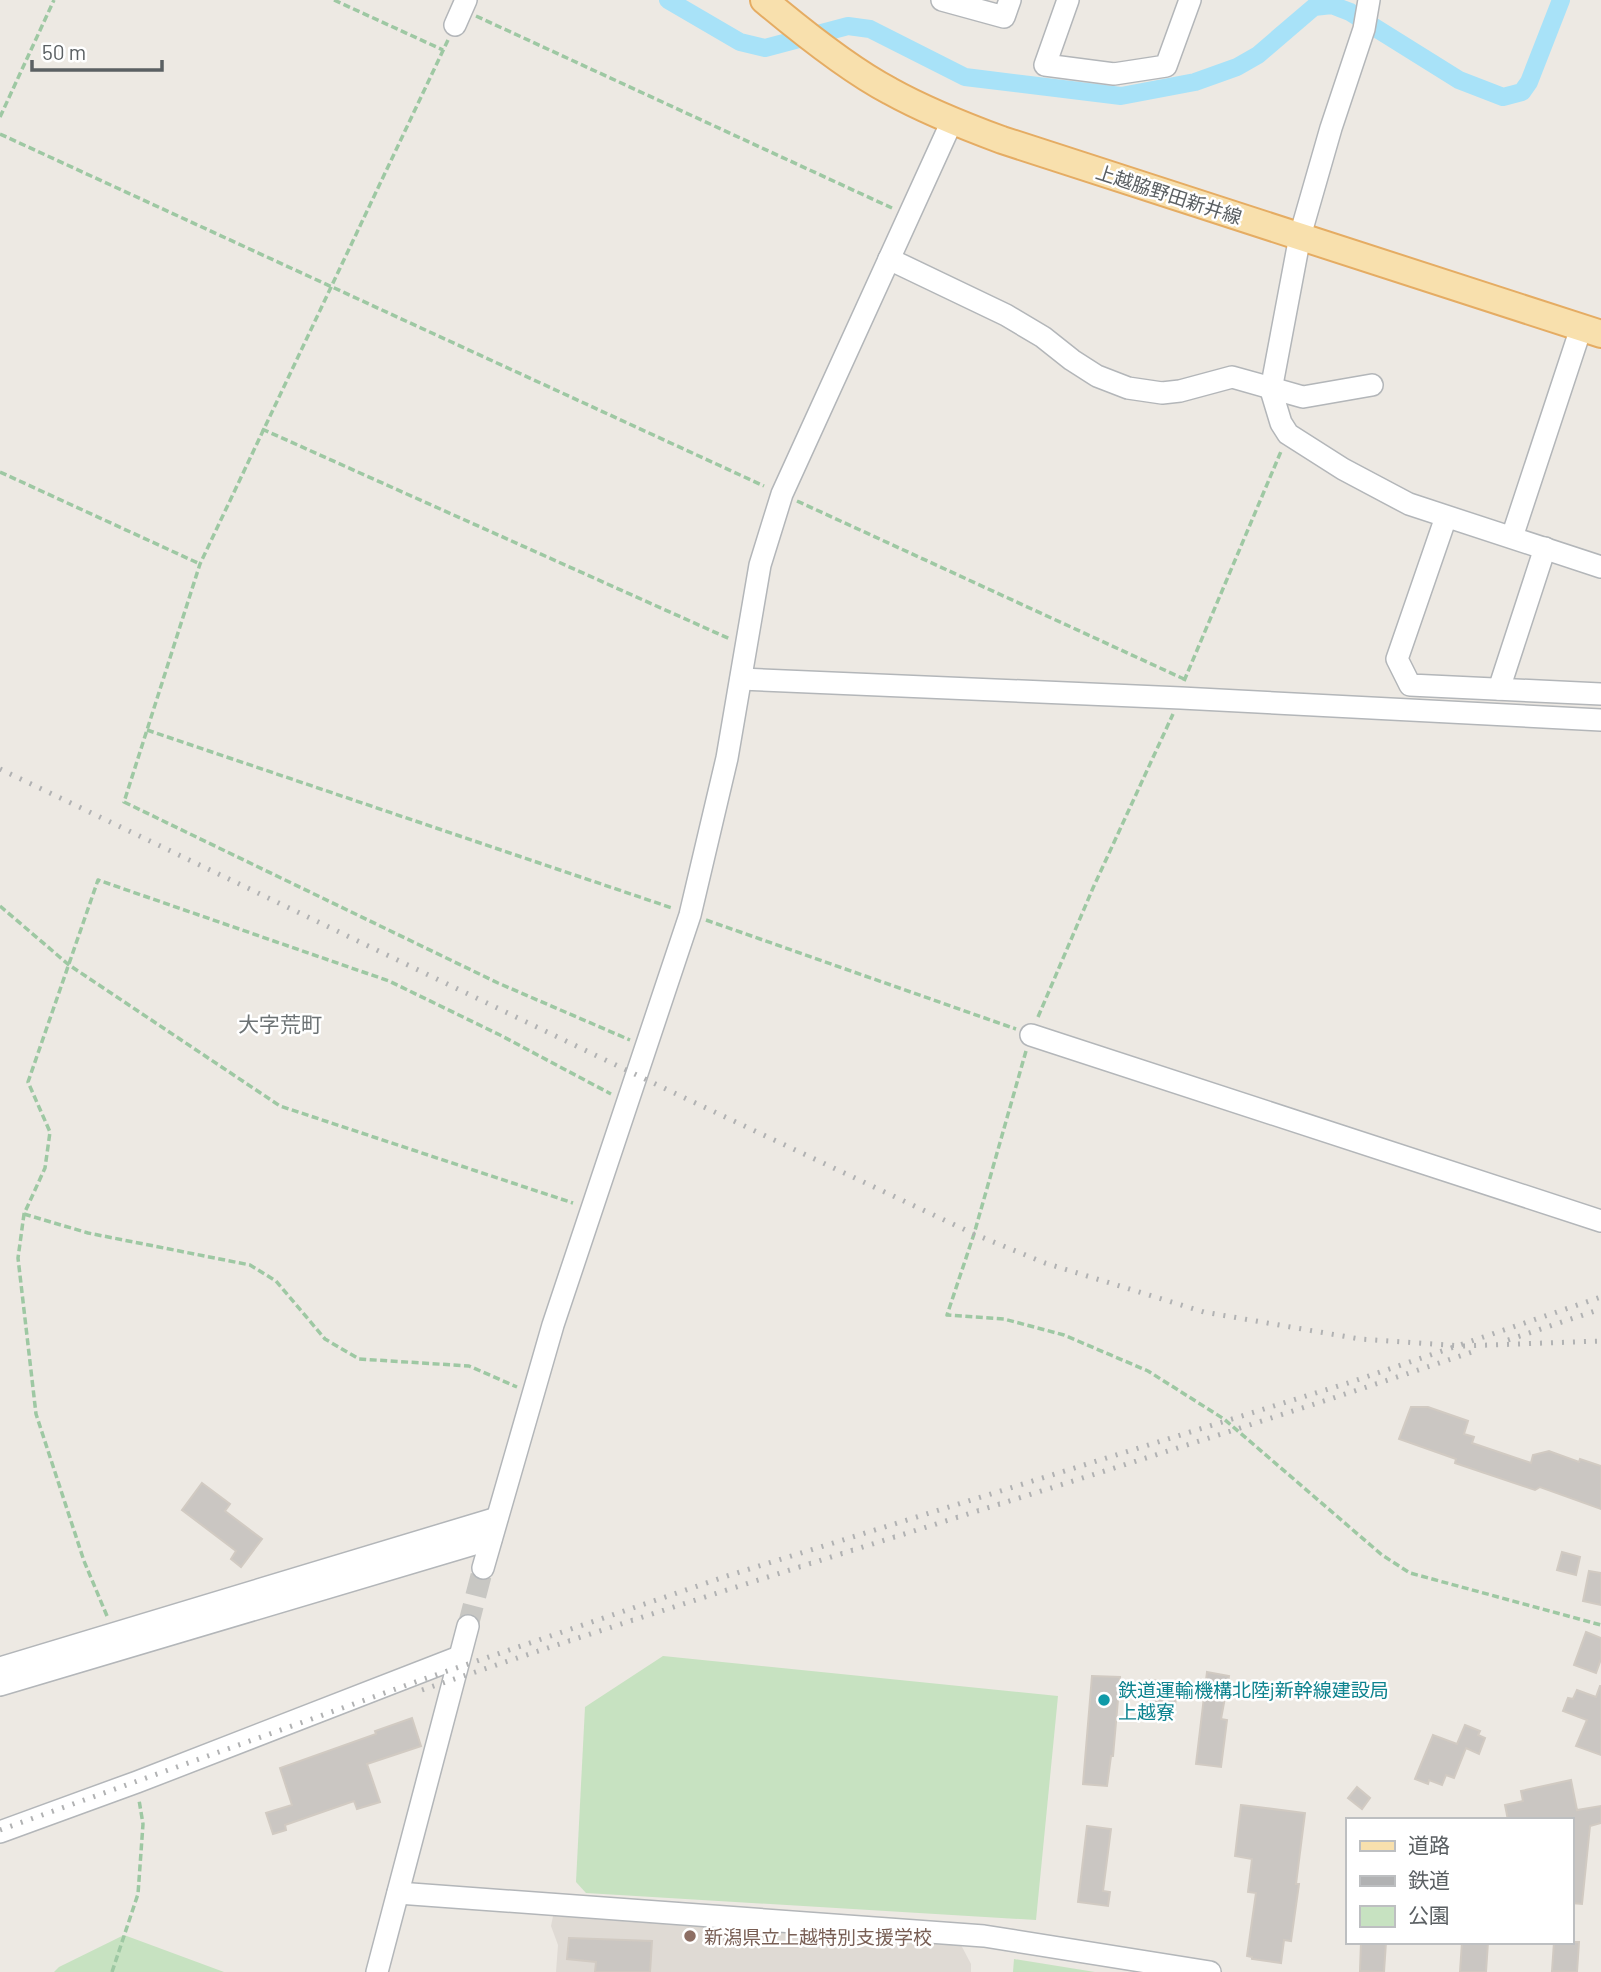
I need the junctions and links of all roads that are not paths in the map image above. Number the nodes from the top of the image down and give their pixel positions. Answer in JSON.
{"nodes":[{"id":1,"x":764,"y":0,"type":"edge"},
{"id":2,"x":942,"y":0,"type":"edge"},
{"id":3,"x":1010,"y":0,"type":"edge"},
{"id":4,"x":1068,"y":0,"type":"edge"},
{"id":5,"x":1190,"y":0,"type":"edge"},
{"id":6,"x":1369,"y":0,"type":"edge"},
{"id":7,"x":952,"y":121,"type":"junction"},
{"id":8,"x":1300,"y":236,"type":"junction"},
{"id":9,"x":889,"y":259,"type":"junction"},
{"id":10,"x":1591,"y":331,"type":"edge"},
{"id":11,"x":1372,"y":385,"type":"dead end"},
{"id":12,"x":1271,"y":390,"type":"junction"},
{"id":13,"x":1446,"y":517,"type":"junction"},
{"id":14,"x":1512,"y":537,"type":"junction"},
{"id":15,"x":1545,"y":548,"type":"junction"},
{"id":16,"x":1601,"y":567,"type":"edge"},
{"id":17,"x":741,"y":679,"type":"junction"},
{"id":18,"x":1499,"y":689,"type":"junction"},
{"id":19,"x":1601,"y":694,"type":"edge"},
{"id":20,"x":1601,"y":720,"type":"edge"},
{"id":21,"x":1031,"y":1035,"type":"road end"},
{"id":22,"x":1601,"y":1221,"type":"edge"},
{"id":23,"x":497,"y":1518,"type":"junction"},
{"id":24,"x":491,"y":1539,"type":"junction"},
{"id":25,"x":482,"y":1568,"type":"tunnel mouth"},
{"id":26,"x":468,"y":1626,"type":"tunnel mouth"},
{"id":27,"x":459,"y":1657,"type":"junction"},
{"id":28,"x":0,"y":1668,"type":"edge"},
{"id":29,"x":0,"y":1685,"type":"edge"},
{"id":30,"x":0,"y":1832,"type":"edge"},
{"id":31,"x":398,"y":1893,"type":"junction"},
{"id":32,"x":377,"y":1972,"type":"edge"},
{"id":33,"x":1210,"y":1972,"type":"edge"}],
"edges":[{"from":1,"to":7,"type":"main road","name":"上越脇野田新井線"},
{"from":2,"to":3,"type":"street"},
{"from":4,"to":5,"type":"street"},
{"from":6,"to":8,"type":"street"},
{"from":7,"to":8,"type":"main road","name":"上越脇野田新井線"},
{"from":7,"to":9,"type":"street"},
{"from":8,"to":10,"type":"main road","name":"上越脇野田新井線"},
{"from":8,"to":12,"type":"street"},
{"from":9,"to":12,"type":"street"},
{"from":9,"to":17,"type":"street"},
{"from":10,"to":14,"type":"street"},
{"from":11,"to":12,"type":"street"},
{"from":12,"to":13,"type":"street"},
{"from":13,"to":14,"type":"street"},
{"from":13,"to":18,"type":"street"},
{"from":14,"to":15,"type":"street"},
{"from":15,"to":16,"type":"street"},
{"from":15,"to":18,"type":"street"},
{"from":17,"to":20,"type":"street"},
{"from":17,"to":23,"type":"street"},
{"from":18,"to":19,"type":"street"},
{"from":21,"to":22,"type":"street"},
{"from":23,"to":24,"type":"street"},
{"from":23,"to":28,"type":"street"},
{"from":24,"to":25,"type":"street"},
{"from":24,"to":29,"type":"street"},
{"from":26,"to":27,"type":"street"},
{"from":27,"to":30,"type":"street"},
{"from":27,"to":31,"type":"street"},
{"from":31,"to":32,"type":"street"},
{"from":31,"to":33,"type":"street"}]}
